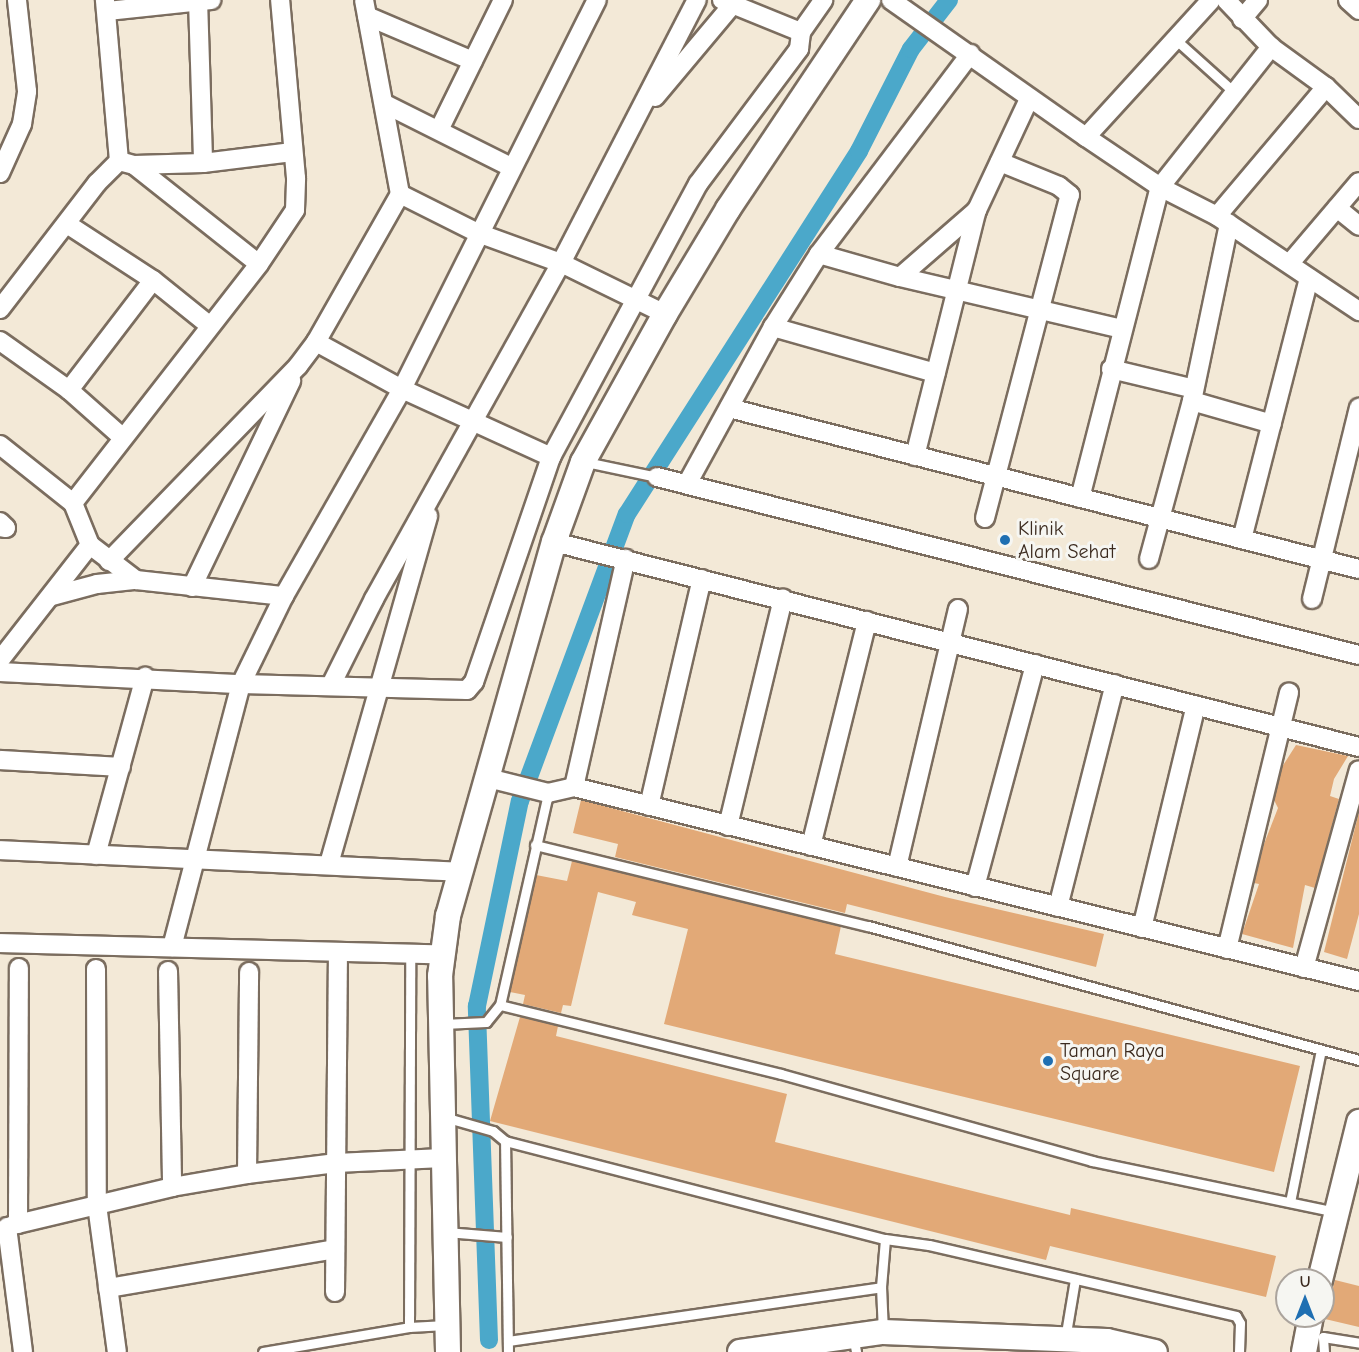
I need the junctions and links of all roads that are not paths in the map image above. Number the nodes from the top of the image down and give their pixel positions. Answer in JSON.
{"nodes":[{"id":1,"x":17,"y":0,"type":"edge"},
{"id":2,"x":280,"y":0,"type":"edge"},
{"id":3,"x":503,"y":0,"type":"edge"},
{"id":4,"x":597,"y":0,"type":"edge"},
{"id":5,"x":697,"y":0,"type":"edge"},
{"id":6,"x":824,"y":0,"type":"edge"},
{"id":7,"x":868,"y":0,"type":"edge"},
{"id":8,"x":891,"y":0,"type":"edge"},
{"id":9,"x":1211,"y":0,"type":"edge"},
{"id":10,"x":1226,"y":0,"type":"edge"},
{"id":11,"x":1258,"y":0,"type":"edge"},
{"id":12,"x":1348,"y":0,"type":"edge"},
{"id":13,"x":202,"y":1,"type":"edge"},
{"id":14,"x":728,"y":2,"type":"edge"},
{"id":15,"x":106,"y":6,"type":"edge"},
{"id":16,"x":366,"y":8,"type":"edge"},
{"id":17,"x":1359,"y":10,"type":"edge"},
{"id":18,"x":1242,"y":19,"type":"junction"},
{"id":19,"x":801,"y":32,"type":"junction"},
{"id":20,"x":1175,"y":39,"type":"junction"},
{"id":21,"x":1271,"y":46,"type":"junction"},
{"id":22,"x":970,"y":54,"type":"junction"},
{"id":23,"x":473,"y":62,"type":"junction"},
{"id":24,"x":1326,"y":87,"type":"junction"},
{"id":25,"x":1234,"y":93,"type":"junction"},
{"id":26,"x":1029,"y":99,"type":"junction"},
{"id":27,"x":385,"y":104,"type":"junction"},
{"id":28,"x":1359,"y":119,"type":"edge"},
{"id":29,"x":634,"y":123,"type":"junction"},
{"id":30,"x":439,"y":130,"type":"junction"},
{"id":31,"x":1086,"y":137,"type":"junction"},
{"id":32,"x":292,"y":152,"type":"junction"},
{"id":33,"x":1000,"y":162,"type":"junction"},
{"id":34,"x":126,"y":163,"type":"junction"},
{"id":35,"x":203,"y":163,"type":"junction"},
{"id":36,"x":511,"y":167,"type":"junction"},
{"id":37,"x":0,"y":173,"type":"edge"},
{"id":38,"x":1359,"y":182,"type":"edge"},
{"id":39,"x":1160,"y":187,"type":"junction"},
{"id":40,"x":400,"y":194,"type":"junction"},
{"id":41,"x":1337,"y":208,"type":"junction"},
{"id":42,"x":976,"y":210,"type":"junction"},
{"id":43,"x":1223,"y":220,"type":"junction"},
{"id":44,"x":67,"y":224,"type":"junction"},
{"id":45,"x":1359,"y":226,"type":"edge"},
{"id":46,"x":478,"y":233,"type":"junction"},
{"id":47,"x":819,"y":254,"type":"junction"},
{"id":48,"x":561,"y":263,"type":"junction"},
{"id":49,"x":1290,"y":263,"type":"junction"},
{"id":50,"x":259,"y":264,"type":"junction"},
{"id":51,"x":900,"y":277,"type":"junction"},
{"id":52,"x":1309,"y":278,"type":"junction"},
{"id":53,"x":153,"y":280,"type":"junction"},
{"id":54,"x":956,"y":291,"type":"junction"},
{"id":55,"x":637,"y":297,"type":"junction"},
{"id":56,"x":0,"y":309,"type":"edge"},
{"id":57,"x":1040,"y":310,"type":"junction"},
{"id":58,"x":1359,"y":311,"type":"edge"},
{"id":59,"x":665,"y":314,"type":"junction"},
{"id":60,"x":210,"y":326,"type":"junction"},
{"id":61,"x":773,"y":327,"type":"junction"},
{"id":62,"x":1121,"y":328,"type":"junction"},
{"id":63,"x":0,"y":341,"type":"edge"},
{"id":64,"x":316,"y":342,"type":"junction"},
{"id":65,"x":298,"y":366,"type":"junction"},
{"id":66,"x":1111,"y":369,"type":"junction"},
{"id":67,"x":936,"y":373,"type":"junction"},
{"id":68,"x":402,"y":389,"type":"junction"},
{"id":69,"x":69,"y":390,"type":"junction"},
{"id":70,"x":1193,"y":395,"type":"junction"},
{"id":71,"x":729,"y":408,"type":"junction"},
{"id":72,"x":1359,"y":408,"type":"edge"},
{"id":73,"x":472,"y":420,"type":"junction"},
{"id":74,"x":1272,"y":424,"type":"junction"},
{"id":75,"x":123,"y":438,"type":"junction"},
{"id":76,"x":0,"y":445,"type":"edge"},
{"id":77,"x":915,"y":456,"type":"junction"},
{"id":78,"x":550,"y":457,"type":"junction"},
{"id":79,"x":583,"y":462,"type":"junction"},
{"id":80,"x":657,"y":477,"type":"joint"},
{"id":81,"x":996,"y":477,"type":"junction"},
{"id":82,"x":687,"y":484,"type":"junction"},
{"id":83,"x":434,"y":497,"type":"junction"},
{"id":84,"x":1080,"y":498,"type":"junction"},
{"id":85,"x":73,"y":503,"type":"junction"},
{"id":86,"x":985,"y":518,"type":"dead end"},
{"id":87,"x":1160,"y":518,"type":"junction"},
{"id":88,"x":0,"y":522,"type":"edge"},
{"id":89,"x":0,"y":527,"type":"edge"},
{"id":90,"x":1242,"y":539,"type":"junction"},
{"id":91,"x":554,"y":542,"type":"junction"},
{"id":92,"x":90,"y":545,"type":"junction"},
{"id":93,"x":624,"y":559,"type":"junction"},
{"id":94,"x":1149,"y":559,"type":"dead end"},
{"id":95,"x":1321,"y":560,"type":"junction"},
{"id":96,"x":109,"y":561,"type":"junction"},
{"id":97,"x":1359,"y":569,"type":"edge"},
{"id":98,"x":702,"y":579,"type":"junction"},
{"id":99,"x":136,"y":580,"type":"junction"},
{"id":100,"x":192,"y":587,"type":"junction"},
{"id":101,"x":52,"y":596,"type":"junction"},
{"id":102,"x":284,"y":596,"type":"junction"},
{"id":103,"x":783,"y":600,"type":"junction"},
{"id":104,"x":1312,"y":600,"type":"dead end"},
{"id":105,"x":958,"y":609,"type":"dead end"},
{"id":106,"x":867,"y":621,"type":"junction"},
{"id":107,"x":950,"y":642,"type":"junction"},
{"id":108,"x":1359,"y":656,"type":"edge"},
{"id":109,"x":0,"y":660,"type":"edge"},
{"id":110,"x":1035,"y":664,"type":"junction"},
{"id":111,"x":0,"y":672,"type":"edge"},
{"id":112,"x":145,"y":677,"type":"junction"},
{"id":113,"x":240,"y":684,"type":"junction"},
{"id":114,"x":1115,"y":684,"type":"junction"},
{"id":115,"x":331,"y":685,"type":"junction"},
{"id":116,"x":382,"y":687,"type":"junction"},
{"id":117,"x":1289,"y":692,"type":"dead end"},
{"id":118,"x":1196,"y":705,"type":"junction"},
{"id":119,"x":1281,"y":727,"type":"junction"},
{"id":120,"x":1359,"y":747,"type":"edge"},
{"id":121,"x":0,"y":760,"type":"edge"},
{"id":122,"x":121,"y":767,"type":"junction"},
{"id":123,"x":1359,"y":770,"type":"edge"},
{"id":124,"x":488,"y":777,"type":"junction"},
{"id":125,"x":574,"y":787,"type":"junction"},
{"id":126,"x":534,"y":788,"type":"junction"},
{"id":127,"x":649,"y":806,"type":"junction"},
{"id":128,"x":728,"y":826,"type":"junction"},
{"id":129,"x":536,"y":845,"type":"junction"},
{"id":130,"x":811,"y":846,"type":"junction"},
{"id":131,"x":0,"y":850,"type":"edge"},
{"id":132,"x":96,"y":855,"type":"junction"},
{"id":133,"x":192,"y":862,"type":"junction"},
{"id":134,"x":329,"y":864,"type":"junction"},
{"id":135,"x":897,"y":867,"type":"junction"},
{"id":136,"x":460,"y":872,"type":"junction"},
{"id":137,"x":975,"y":886,"type":"junction"},
{"id":138,"x":1058,"y":907,"type":"junction"},
{"id":139,"x":1142,"y":928,"type":"junction"},
{"id":140,"x":0,"y":943,"type":"edge"},
{"id":141,"x":172,"y":947,"type":"junction"},
{"id":142,"x":1227,"y":949,"type":"junction"},
{"id":143,"x":338,"y":954,"type":"junction"},
{"id":144,"x":410,"y":954,"type":"junction"},
{"id":145,"x":444,"y":955,"type":"junction"},
{"id":146,"x":19,"y":968,"type":"dead end"},
{"id":147,"x":1304,"y":968,"type":"junction"},
{"id":148,"x":96,"y":969,"type":"dead end"},
{"id":149,"x":168,"y":971,"type":"dead end"},
{"id":150,"x":249,"y":972,"type":"dead end"},
{"id":151,"x":1359,"y":981,"type":"edge"},
{"id":152,"x":500,"y":1005,"type":"junction"},
{"id":153,"x":442,"y":1024,"type":"junction"},
{"id":154,"x":1321,"y":1050,"type":"junction"},
{"id":155,"x":1359,"y":1060,"type":"edge"},
{"id":156,"x":444,"y":1117,"type":"junction"},
{"id":157,"x":1359,"y":1123,"type":"edge"},
{"id":158,"x":8,"y":1135,"type":"edge"},
{"id":159,"x":505,"y":1141,"type":"junction"},
{"id":160,"x":1356,"y":1148,"type":"edge"},
{"id":161,"x":443,"y":1158,"type":"junction"},
{"id":162,"x":410,"y":1162,"type":"junction"},
{"id":163,"x":336,"y":1163,"type":"junction"},
{"id":164,"x":247,"y":1174,"type":"junction"},
{"id":165,"x":172,"y":1187,"type":"junction"},
{"id":166,"x":1290,"y":1202,"type":"junction"},
{"id":167,"x":97,"y":1205,"type":"junction"},
{"id":168,"x":1337,"y":1212,"type":"junction"},
{"id":169,"x":9,"y":1226,"type":"edge"},
{"id":170,"x":446,"y":1232,"type":"junction"},
{"id":171,"x":502,"y":1236,"type":"junction"},
{"id":172,"x":885,"y":1239,"type":"junction"},
{"id":173,"x":335,"y":1249,"type":"junction"},
{"id":174,"x":1323,"y":1268,"type":"edge"},
{"id":175,"x":1075,"y":1279,"type":"junction"},
{"id":176,"x":881,"y":1287,"type":"junction"},
{"id":177,"x":108,"y":1288,"type":"junction"},
{"id":178,"x":335,"y":1292,"type":"dead end"},
{"id":179,"x":446,"y":1324,"type":"junction"},
{"id":180,"x":409,"y":1326,"type":"junction"},
{"id":181,"x":1309,"y":1328,"type":"edge"},
{"id":182,"x":883,"y":1332,"type":"junction"},
{"id":183,"x":508,"y":1341,"type":"junction"},
{"id":184,"x":1359,"y":1343,"type":"edge"},
{"id":185,"x":1060,"y":1344,"type":"edge"},
{"id":186,"x":845,"y":1345,"type":"edge"},
{"id":187,"x":1109,"y":1347,"type":"edge"},
{"id":188,"x":23,"y":1352,"type":"edge"},
{"id":189,"x":117,"y":1352,"type":"edge"},
{"id":190,"x":263,"y":1352,"type":"edge"},
{"id":191,"x":448,"y":1352,"type":"edge"},
{"id":192,"x":508,"y":1352,"type":"edge"},
{"id":193,"x":740,"y":1352,"type":"edge"},
{"id":194,"x":1155,"y":1352,"type":"edge"},
{"id":195,"x":1239,"y":1352,"type":"edge"},
{"id":196,"x":1304,"y":1352,"type":"edge"},
{"id":197,"x":1324,"y":1352,"type":"edge"}],
"edges":[{"from":1,"to":37,"type":"street"},
{"from":2,"to":32,"type":"street"},
{"from":3,"to":23,"type":"street"},
{"from":4,"to":36,"type":"street"},
{"from":5,"to":29,"type":"street"},
{"from":6,"to":19,"type":"street"},
{"from":7,"to":59,"type":"street"},
{"from":8,"to":22,"type":"street"},
{"from":9,"to":20,"type":"street"},
{"from":10,"to":18,"type":"street"},
{"from":11,"to":18,"type":"street"},
{"from":12,"to":17,"type":"street"},
{"from":13,"to":15,"type":"street"},
{"from":13,"to":35,"type":"street"},
{"from":14,"to":19,"type":"street"},
{"from":14,"to":29,"type":"street"},
{"from":15,"to":34,"type":"street"},
{"from":16,"to":23,"type":"street"},
{"from":16,"to":27,"type":"street"},
{"from":18,"to":21,"type":"street"},
{"from":19,"to":55,"type":"street"},
{"from":20,"to":25,"type":"lane"},
{"from":20,"to":31,"type":"street"},
{"from":21,"to":24,"type":"street"},
{"from":21,"to":25,"type":"street"},
{"from":22,"to":26,"type":"street"},
{"from":22,"to":47,"type":"street"},
{"from":23,"to":30,"type":"street"},
{"from":24,"to":28,"type":"street"},
{"from":24,"to":43,"type":"street"},
{"from":25,"to":39,"type":"street"},
{"from":26,"to":31,"type":"street"},
{"from":26,"to":33,"type":"street"},
{"from":27,"to":30,"type":"street"},
{"from":27,"to":40,"type":"street"},
{"from":29,"to":48,"type":"street"},
{"from":30,"to":36,"type":"street"},
{"from":31,"to":39,"type":"street"},
{"from":32,"to":35,"type":"street"},
{"from":32,"to":50,"type":"street"},
{"from":33,"to":42,"type":"street"},
{"from":33,"to":57,"type":"street"},
{"from":34,"to":35,"type":"street"},
{"from":34,"to":44,"type":"street"},
{"from":34,"to":50,"type":"street"},
{"from":36,"to":46,"type":"street"},
{"from":38,"to":41,"type":"street"},
{"from":39,"to":43,"type":"street"},
{"from":39,"to":62,"type":"street"},
{"from":40,"to":46,"type":"street"},
{"from":40,"to":64,"type":"street"},
{"from":41,"to":45,"type":"street"},
{"from":41,"to":49,"type":"street"},
{"from":42,"to":51,"type":"street"},
{"from":42,"to":54,"type":"street"},
{"from":43,"to":49,"type":"street"},
{"from":43,"to":70,"type":"street"},
{"from":44,"to":53,"type":"street"},
{"from":44,"to":56,"type":"street"},
{"from":46,"to":48,"type":"street"},
{"from":46,"to":68,"type":"street"},
{"from":47,"to":51,"type":"street"},
{"from":47,"to":61,"type":"street"},
{"from":48,"to":55,"type":"street"},
{"from":48,"to":73,"type":"street"},
{"from":49,"to":52,"type":"street"},
{"from":50,"to":60,"type":"street"},
{"from":51,"to":54,"type":"street"},
{"from":52,"to":58,"type":"street"},
{"from":52,"to":74,"type":"street"},
{"from":53,"to":60,"type":"street"},
{"from":53,"to":69,"type":"street"},
{"from":54,"to":57,"type":"street"},
{"from":54,"to":67,"type":"street"},
{"from":55,"to":59,"type":"street"},
{"from":55,"to":78,"type":"street"},
{"from":57,"to":62,"type":"street"},
{"from":57,"to":81,"type":"street"},
{"from":59,"to":79,"type":"street"},
{"from":60,"to":75,"type":"street"},
{"from":61,"to":67,"type":"street"},
{"from":61,"to":71,"type":"street"},
{"from":62,"to":66,"type":"street"},
{"from":63,"to":69,"type":"street"},
{"from":64,"to":65,"type":"street"},
{"from":64,"to":68,"type":"street"},
{"from":65,"to":96,"type":"street"},
{"from":65,"to":100,"type":"street"},
{"from":66,"to":70,"type":"street"},
{"from":66,"to":84,"type":"street"},
{"from":67,"to":77,"type":"street"},
{"from":68,"to":73,"type":"street"},
{"from":68,"to":102,"type":"street"},
{"from":69,"to":75,"type":"street"},
{"from":70,"to":74,"type":"street"},
{"from":70,"to":87,"type":"street"},
{"from":71,"to":77,"type":"street"},
{"from":71,"to":82,"type":"street"},
{"from":72,"to":95,"type":"street"},
{"from":73,"to":78,"type":"street"},
{"from":73,"to":83,"type":"street"},
{"from":74,"to":90,"type":"street"},
{"from":75,"to":85,"type":"street"},
{"from":76,"to":85,"type":"street"},
{"from":77,"to":81,"type":"street"},
{"from":78,"to":116,"type":"street"},
{"from":79,"to":80,"type":"lane"},
{"from":79,"to":91,"type":"street"},
{"from":80,"to":82,"type":"street"},
{"from":81,"to":84,"type":"street"},
{"from":81,"to":86,"type":"street"},
{"from":82,"to":108,"type":"street"},
{"from":83,"to":115,"type":"street"},
{"from":83,"to":116,"type":"street"},
{"from":84,"to":87,"type":"street"},
{"from":85,"to":92,"type":"street"},
{"from":87,"to":90,"type":"street"},
{"from":87,"to":94,"type":"street"},
{"from":88,"to":89,"type":"street"},
{"from":90,"to":95,"type":"street"},
{"from":91,"to":93,"type":"street"},
{"from":91,"to":124,"type":"street"},
{"from":92,"to":96,"type":"street"},
{"from":92,"to":101,"type":"street"},
{"from":93,"to":98,"type":"street"},
{"from":93,"to":125,"type":"street"},
{"from":95,"to":97,"type":"street"},
{"from":95,"to":104,"type":"street"},
{"from":96,"to":99,"type":"street"},
{"from":98,"to":103,"type":"street"},
{"from":98,"to":127,"type":"street"},
{"from":99,"to":100,"type":"street"},
{"from":99,"to":101,"type":"street"},
{"from":100,"to":102,"type":"street"},
{"from":101,"to":109,"type":"street"},
{"from":102,"to":113,"type":"street"},
{"from":103,"to":106,"type":"street"},
{"from":103,"to":128,"type":"street"},
{"from":105,"to":107,"type":"street"},
{"from":106,"to":107,"type":"street"},
{"from":106,"to":130,"type":"street"},
{"from":107,"to":110,"type":"street"},
{"from":107,"to":135,"type":"street"},
{"from":110,"to":114,"type":"street"},
{"from":110,"to":137,"type":"street"},
{"from":111,"to":112,"type":"street"},
{"from":112,"to":113,"type":"street"},
{"from":112,"to":122,"type":"street"},
{"from":113,"to":115,"type":"street"},
{"from":113,"to":133,"type":"street"},
{"from":114,"to":118,"type":"street"},
{"from":114,"to":138,"type":"street"},
{"from":115,"to":116,"type":"street"},
{"from":116,"to":134,"type":"street"},
{"from":117,"to":119,"type":"street"},
{"from":118,"to":119,"type":"street"},
{"from":118,"to":139,"type":"street"},
{"from":119,"to":120,"type":"street"},
{"from":119,"to":142,"type":"street"},
{"from":121,"to":122,"type":"street"},
{"from":122,"to":132,"type":"street"},
{"from":123,"to":147,"type":"street"},
{"from":124,"to":126,"type":"street"},
{"from":124,"to":136,"type":"street"},
{"from":125,"to":126,"type":"street"},
{"from":125,"to":127,"type":"street"},
{"from":126,"to":129,"type":"lane"},
{"from":127,"to":128,"type":"street"},
{"from":128,"to":130,"type":"street"},
{"from":129,"to":152,"type":"lane"},
{"from":129,"to":154,"type":"lane"},
{"from":130,"to":135,"type":"street"},
{"from":131,"to":132,"type":"street"},
{"from":132,"to":133,"type":"street"},
{"from":133,"to":134,"type":"street"},
{"from":133,"to":141,"type":"street"},
{"from":134,"to":136,"type":"street"},
{"from":135,"to":137,"type":"street"},
{"from":136,"to":145,"type":"street"},
{"from":137,"to":138,"type":"street"},
{"from":138,"to":139,"type":"street"},
{"from":139,"to":142,"type":"street"},
{"from":140,"to":141,"type":"street"},
{"from":141,"to":143,"type":"street"},
{"from":142,"to":147,"type":"street"},
{"from":143,"to":144,"type":"street"},
{"from":143,"to":163,"type":"street"},
{"from":144,"to":145,"type":"street"},
{"from":144,"to":162,"type":"lane"},
{"from":145,"to":153,"type":"street"},
{"from":146,"to":158,"type":"street"},
{"from":147,"to":151,"type":"street"},
{"from":148,"to":167,"type":"street"},
{"from":149,"to":165,"type":"street"},
{"from":150,"to":164,"type":"street"},
{"from":152,"to":153,"type":"lane"},
{"from":152,"to":166,"type":"lane"},
{"from":153,"to":156,"type":"street"},
{"from":154,"to":155,"type":"lane"},
{"from":154,"to":166,"type":"lane"},
{"from":156,"to":159,"type":"lane"},
{"from":156,"to":161,"type":"street"},
{"from":157,"to":160,"type":"street"},
{"from":158,"to":169,"type":"street"},
{"from":159,"to":171,"type":"lane"},
{"from":159,"to":172,"type":"lane"},
{"from":160,"to":168,"type":"street"},
{"from":161,"to":162,"type":"street"},
{"from":161,"to":170,"type":"street"},
{"from":162,"to":163,"type":"street"},
{"from":162,"to":180,"type":"lane"},
{"from":163,"to":164,"type":"street"},
{"from":163,"to":173,"type":"street"},
{"from":164,"to":165,"type":"street"},
{"from":165,"to":167,"type":"street"},
{"from":166,"to":168,"type":"lane"},
{"from":167,"to":169,"type":"street"},
{"from":167,"to":177,"type":"street"},
{"from":168,"to":174,"type":"street"},
{"from":169,"to":188,"type":"street"},
{"from":170,"to":171,"type":"lane"},
{"from":170,"to":179,"type":"street"},
{"from":171,"to":183,"type":"lane"},
{"from":172,"to":175,"type":"lane"},
{"from":172,"to":176,"type":"lane"},
{"from":173,"to":177,"type":"street"},
{"from":173,"to":178,"type":"street"},
{"from":175,"to":185,"type":"lane"},
{"from":175,"to":195,"type":"lane"},
{"from":176,"to":182,"type":"lane"},
{"from":176,"to":183,"type":"lane"},
{"from":177,"to":189,"type":"street"},
{"from":179,"to":180,"type":"lane"},
{"from":179,"to":191,"type":"street"},
{"from":180,"to":190,"type":"lane"},
{"from":181,"to":196,"type":"street"},
{"from":182,"to":185,"type":"street"},
{"from":182,"to":186,"type":"street"},
{"from":183,"to":192,"type":"lane"},
{"from":184,"to":197,"type":"lane"},
{"from":185,"to":187,"type":"street"},
{"from":186,"to":193,"type":"street"},
{"from":187,"to":194,"type":"street"}]}
